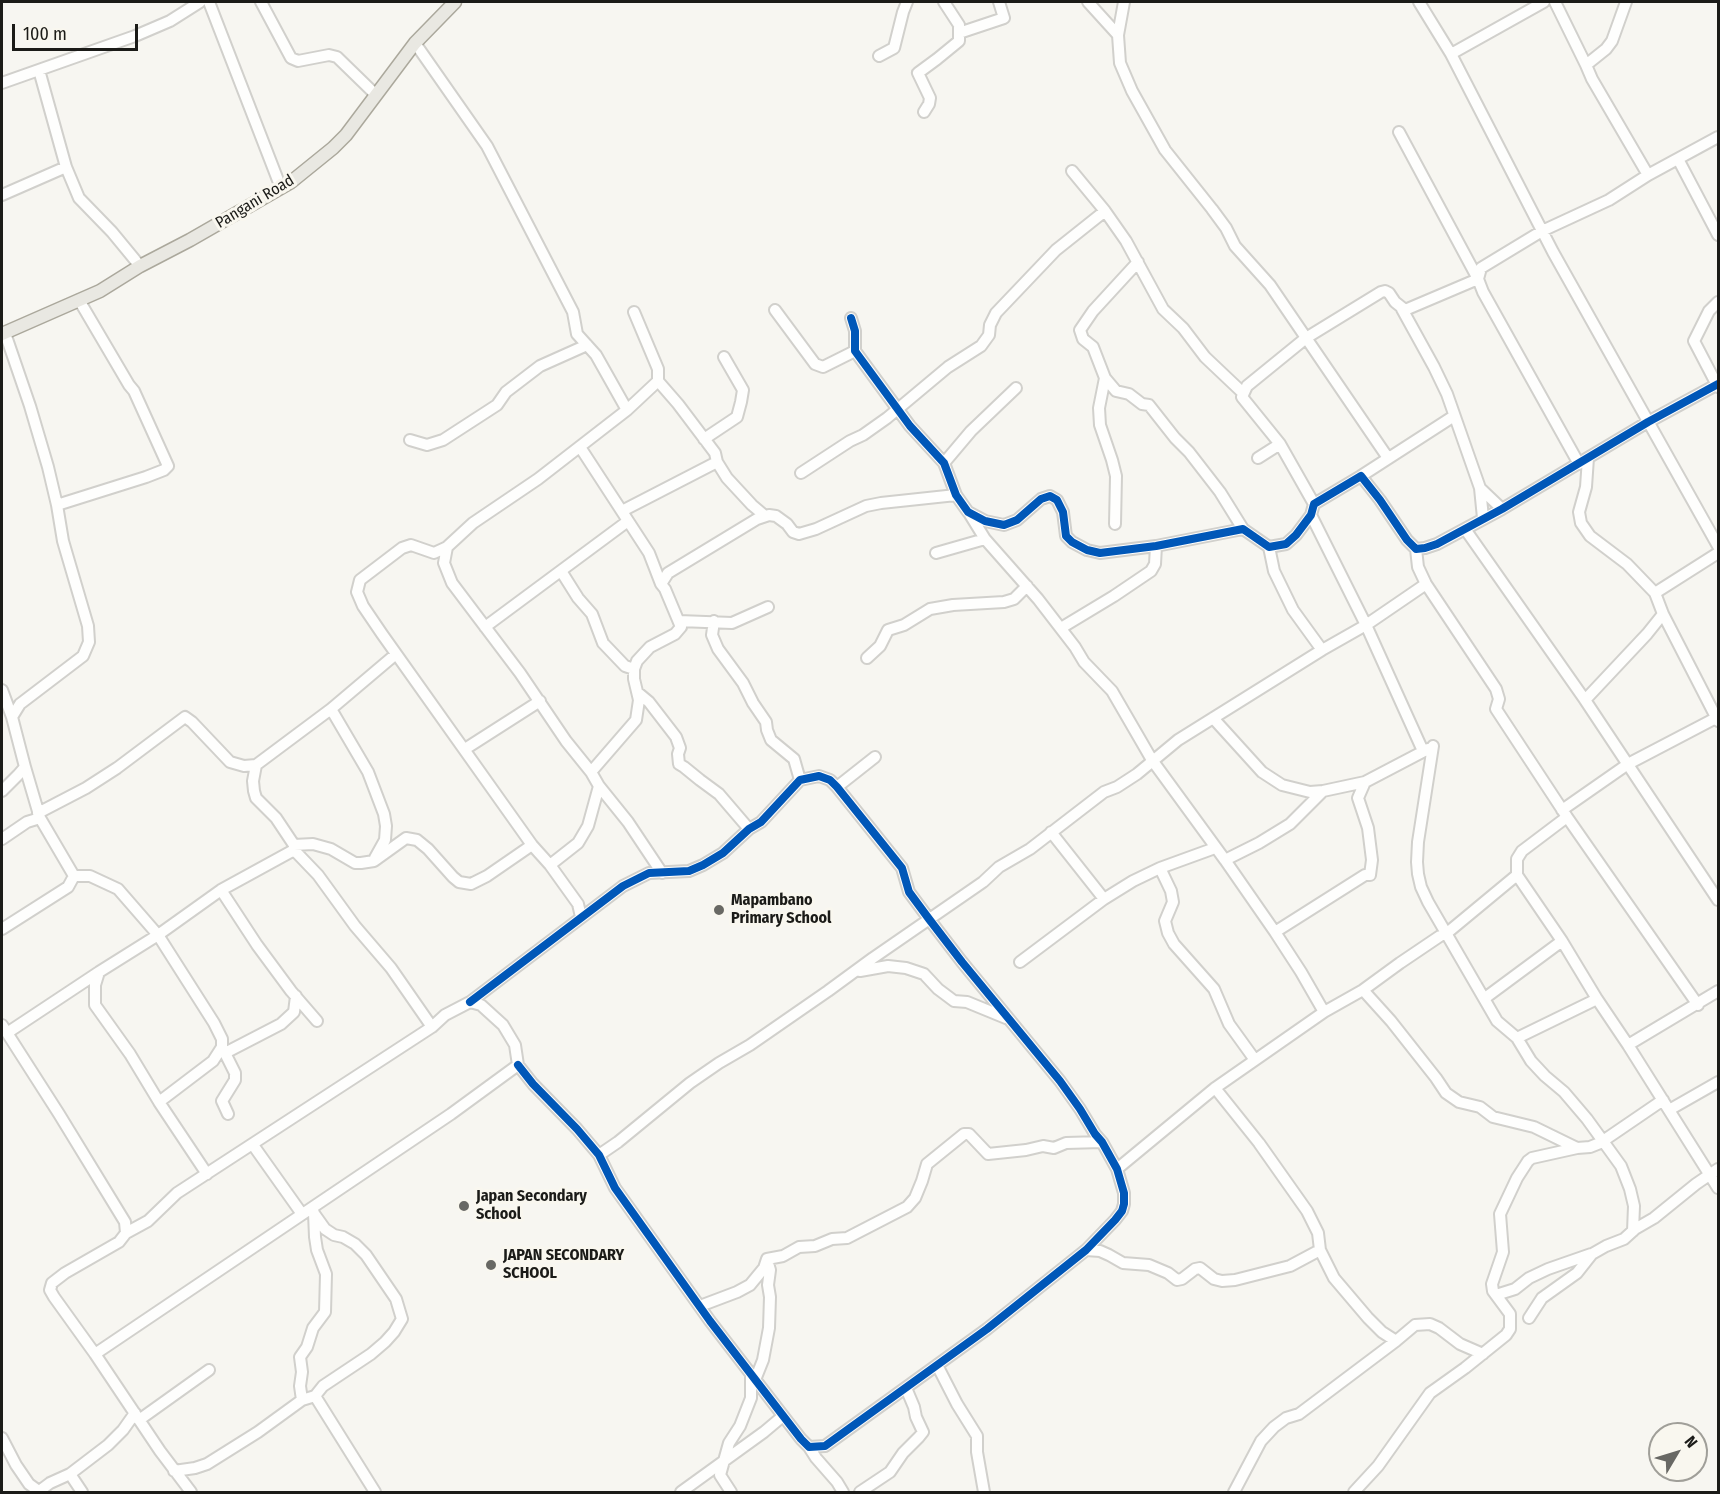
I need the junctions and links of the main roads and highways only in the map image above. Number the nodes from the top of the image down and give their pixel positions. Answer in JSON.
{"nodes":[{"id":1,"x":455,"y":2,"type":"edge"},
{"id":2,"x":3,"y":333,"type":"edge"}],
"edges":[{"from":1,"to":2,"type":"main road","name":"Pangani Road"}]}
